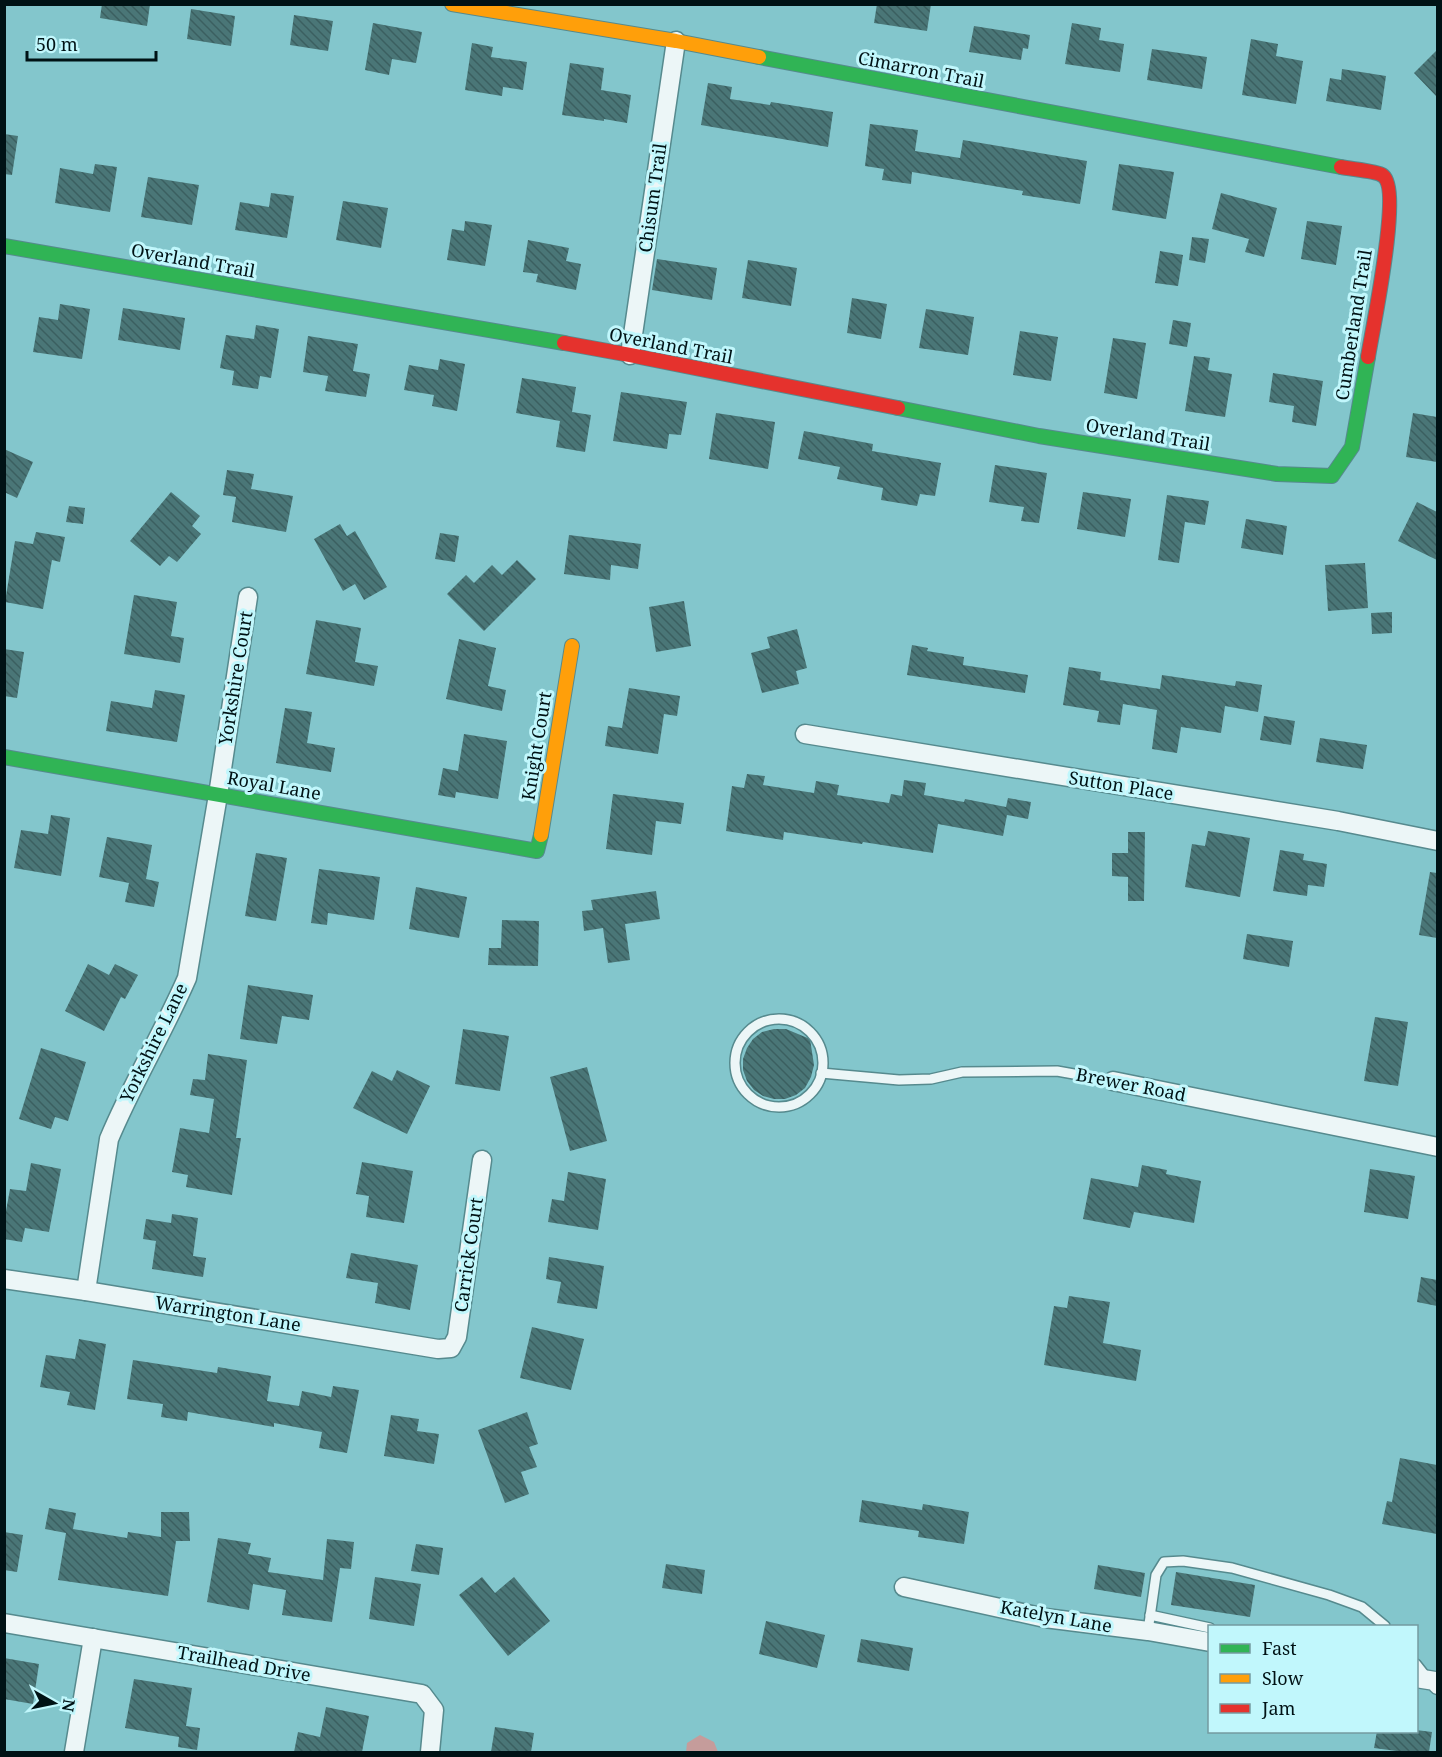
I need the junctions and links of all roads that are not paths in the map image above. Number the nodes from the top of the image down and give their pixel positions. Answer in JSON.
{"nodes":[{"id":1,"x":452,"y":4,"type":"edge"},
{"id":2,"x":676,"y":41,"type":"junction"},
{"id":3,"x":1382,"y":175,"type":"joint"},
{"id":4,"x":4,"y":246,"type":"edge"},
{"id":5,"x":630,"y":355,"type":"junction"},
{"id":6,"x":1332,"y":476,"type":"joint"},
{"id":7,"x":248,"y":597,"type":"dead end"},
{"id":8,"x":572,"y":646,"type":"dead end"},
{"id":9,"x":805,"y":734,"type":"dead end"},
{"id":10,"x":4,"y":757,"type":"edge"},
{"id":11,"x":218,"y":795,"type":"junction"},
{"id":12,"x":1437,"y":841,"type":"edge"},
{"id":13,"x":537,"y":851,"type":"joint"},
{"id":14,"x":821,"y":1073,"type":"junction"},
{"id":15,"x":1113,"y":1081,"type":"joint"},
{"id":16,"x":1437,"y":1147,"type":"edge"},
{"id":17,"x":482,"y":1160,"type":"dead end"},
{"id":18,"x":4,"y":1278,"type":"edge"},
{"id":19,"x":86,"y":1290,"type":"junction"},
{"id":20,"x":451,"y":1348,"type":"joint"},
{"id":21,"x":904,"y":1587,"type":"dead end"},
{"id":22,"x":4,"y":1623,"type":"edge"},
{"id":23,"x":1149,"y":1623,"type":"junction"},
{"id":24,"x":1384,"y":1625,"type":"edge"},
{"id":25,"x":1208,"y":1628,"type":"edge"},
{"id":26,"x":93,"y":1638,"type":"junction"},
{"id":27,"x":1208,"y":1642,"type":"edge"},
{"id":28,"x":1418,"y":1667,"type":"edge"},
{"id":29,"x":1427,"y":1681,"type":"edge"},
{"id":30,"x":74,"y":1752,"type":"edge"},
{"id":31,"x":430,"y":1752,"type":"edge"}],
"edges":[{"from":1,"to":2,"type":"street","name":"Cimarron Trail"},
{"from":2,"to":3,"type":"street","name":"Cimarron Trail"},
{"from":2,"to":5,"type":"street","name":"Chisum Trail"},
{"from":3,"to":6,"type":"street","name":"Cumberland Trail"},
{"from":4,"to":5,"type":"street","name":"Overland Trail"},
{"from":5,"to":6,"type":"street","name":"Overland Trail"},
{"from":7,"to":11,"type":"street","name":"Yorkshire Court"},
{"from":8,"to":13,"type":"street","name":"Knight Court"},
{"from":9,"to":12,"type":"street","name":"Sutton Place"},
{"from":10,"to":11,"type":"street","name":"Royal Lane"},
{"from":11,"to":13,"type":"street","name":"Royal Lane"},
{"from":11,"to":19,"type":"street","name":"Yorkshire Lane"},
{"from":14,"to":14,"type":"lane"},
{"from":14,"to":15,"type":"lane","name":"Brewer Road"},
{"from":15,"to":16,"type":"street","name":"Brewer Road"},
{"from":17,"to":20,"type":"street","name":"Carrick Court"},
{"from":18,"to":19,"type":"street","name":"Warrington Lane"},
{"from":19,"to":20,"type":"street","name":"Warrington Lane"},
{"from":21,"to":23,"type":"street","name":"Katelyn Lane"},
{"from":22,"to":26,"type":"street","name":"Trailhead Drive"},
{"from":23,"to":24,"type":"lane"},
{"from":23,"to":25,"type":"lane"},
{"from":23,"to":27,"type":"street","name":"Katelyn Lane"},
{"from":26,"to":30,"type":"street"},
{"from":26,"to":31,"type":"street","name":"Trailhead Drive"},
{"from":28,"to":29,"type":"lane"}]}
